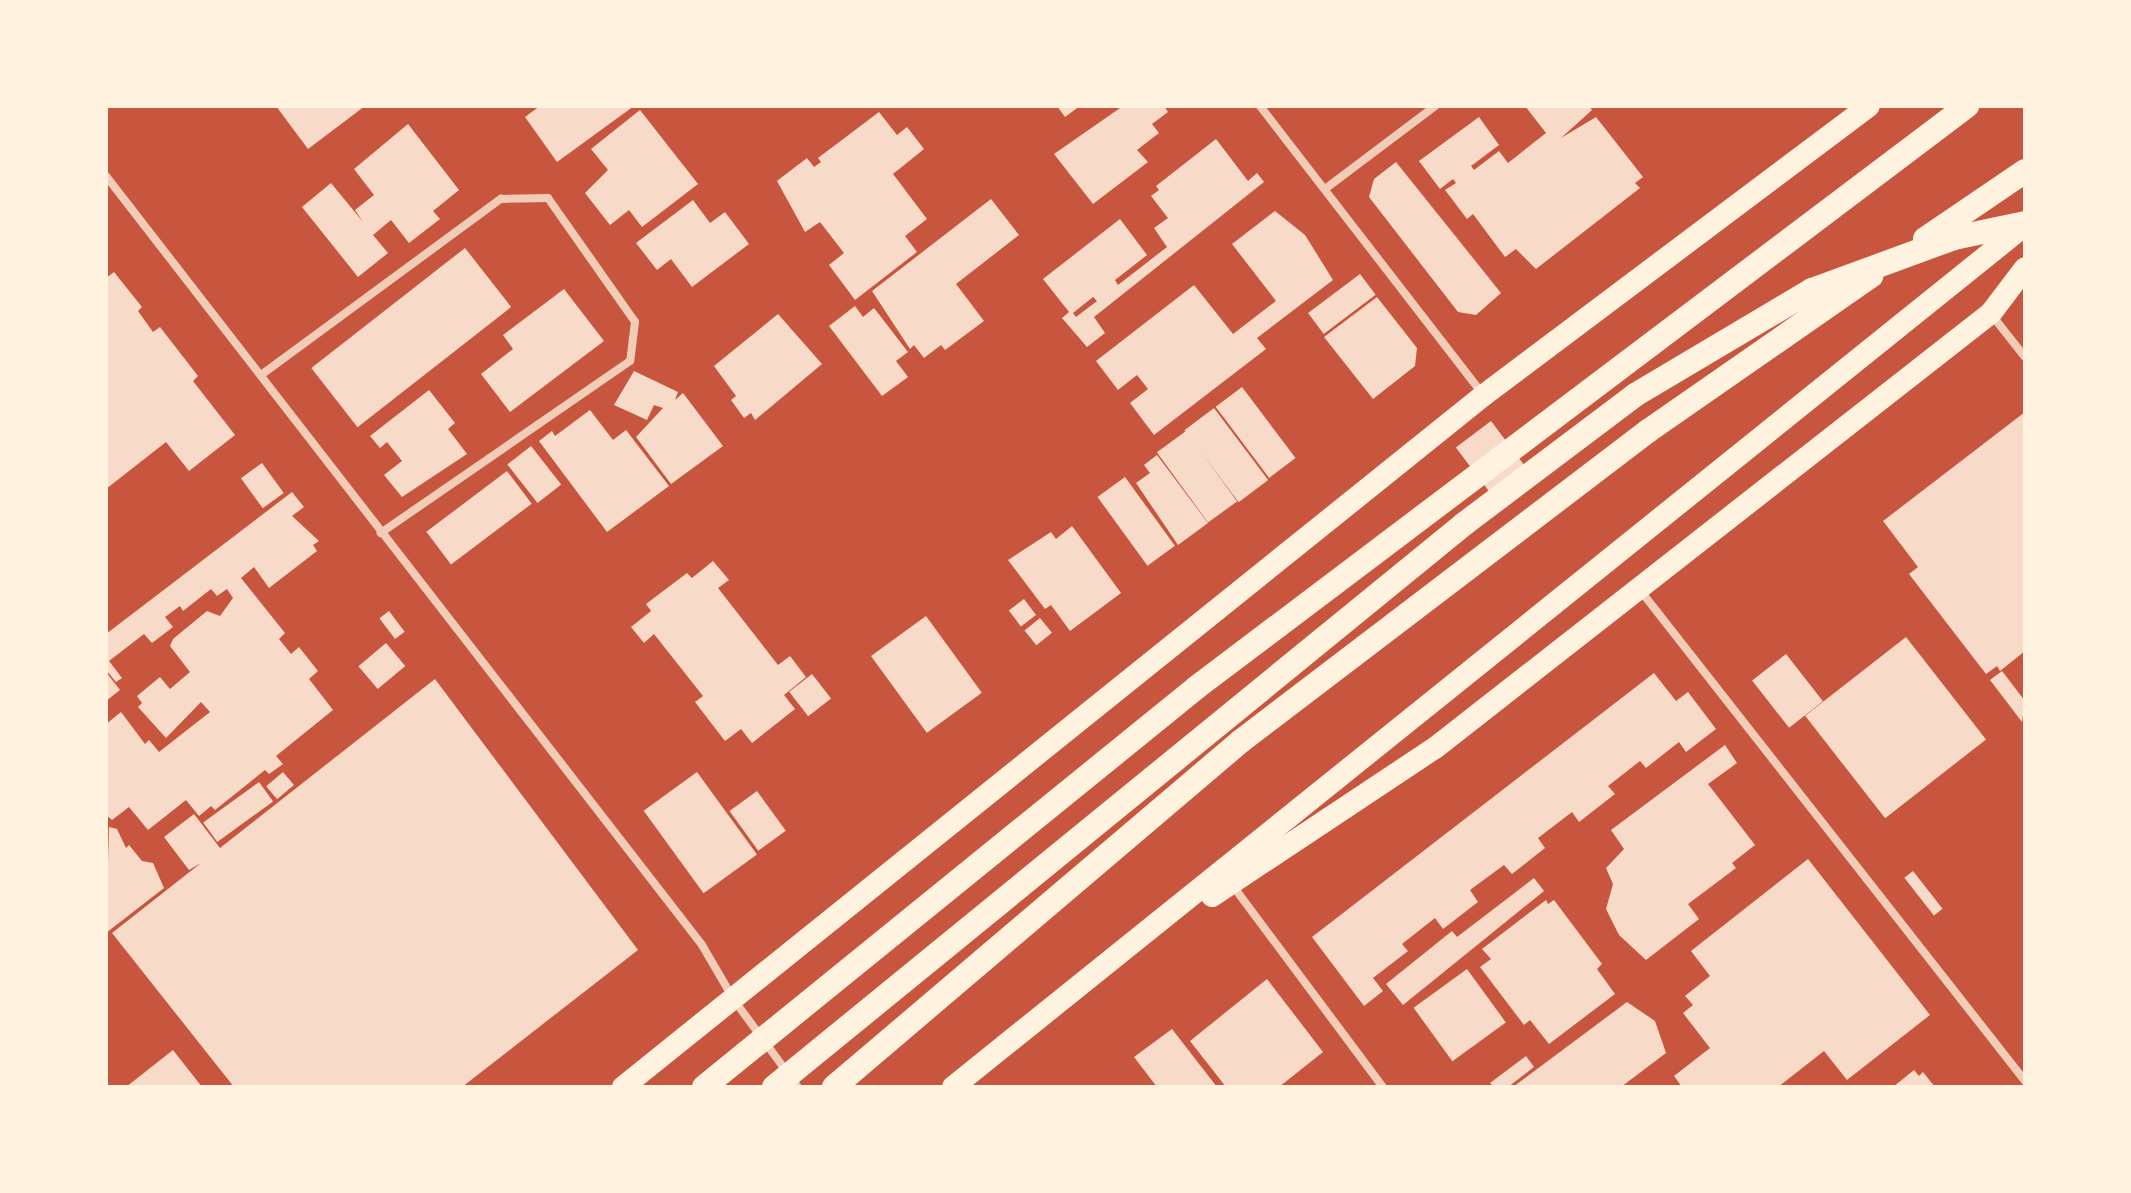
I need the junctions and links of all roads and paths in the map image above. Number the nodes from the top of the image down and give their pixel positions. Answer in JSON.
{"nodes":[{"id":1,"x":1260,"y":106,"type":"edge"},
{"id":2,"x":1435,"y":106,"type":"edge"},
{"id":3,"x":1869,"y":106,"type":"edge"},
{"id":4,"x":1967,"y":106,"type":"edge"},
{"id":5,"x":2025,"y":171,"type":"edge"},
{"id":6,"x":106,"y":176,"type":"edge"},
{"id":7,"x":1325,"y":189,"type":"junction"},
{"id":8,"x":2025,"y":224,"type":"edge"},
{"id":9,"x":2025,"y":268,"type":"edge"},
{"id":10,"x":1991,"y":313,"type":"junction"},
{"id":11,"x":2025,"y":357,"type":"edge"},
{"id":12,"x":261,"y":375,"type":"junction"},
{"id":13,"x":1484,"y":395,"type":"junction"},
{"id":14,"x":381,"y":533,"type":"junction"},
{"id":15,"x":1638,"y":587,"type":"junction"},
{"id":16,"x":1231,"y":883,"type":"junction"},
{"id":17,"x":734,"y":1000,"type":"junction"},
{"id":18,"x":1055,"y":1005,"type":"junction"},
{"id":19,"x":2025,"y":1081,"type":"edge"},
{"id":20,"x":623,"y":1087,"type":"edge"},
{"id":21,"x":704,"y":1087,"type":"edge"},
{"id":22,"x":774,"y":1087,"type":"edge"},
{"id":23,"x":798,"y":1087,"type":"edge"},
{"id":24,"x":834,"y":1087,"type":"edge"},
{"id":25,"x":953,"y":1087,"type":"edge"},
{"id":26,"x":1383,"y":1087,"type":"edge"}],
"edges":[{"from":1,"to":7,"type":"street"},
{"from":2,"to":7,"type":"street"},
{"from":3,"to":13,"type":"highway"},
{"from":4,"to":21,"type":"highway"},
{"from":5,"to":24,"type":"highway"},
{"from":6,"to":12,"type":"street"},
{"from":7,"to":13,"type":"street"},
{"from":8,"to":18,"type":"highway"},
{"from":8,"to":22,"type":"highway"},
{"from":9,"to":10,"type":"highway"},
{"from":10,"to":11,"type":"street"},
{"from":10,"to":15,"type":"highway"},
{"from":12,"to":14,"type":"street"},
{"from":12,"to":14,"type":"street"},
{"from":13,"to":17,"type":"highway"},
{"from":14,"to":17,"type":"street"},
{"from":15,"to":16,"type":"highway"},
{"from":15,"to":19,"type":"street"},
{"from":16,"to":18,"type":"highway"},
{"from":16,"to":26,"type":"street"},
{"from":17,"to":20,"type":"highway"},
{"from":17,"to":23,"type":"street"},
{"from":18,"to":25,"type":"highway"}]}
